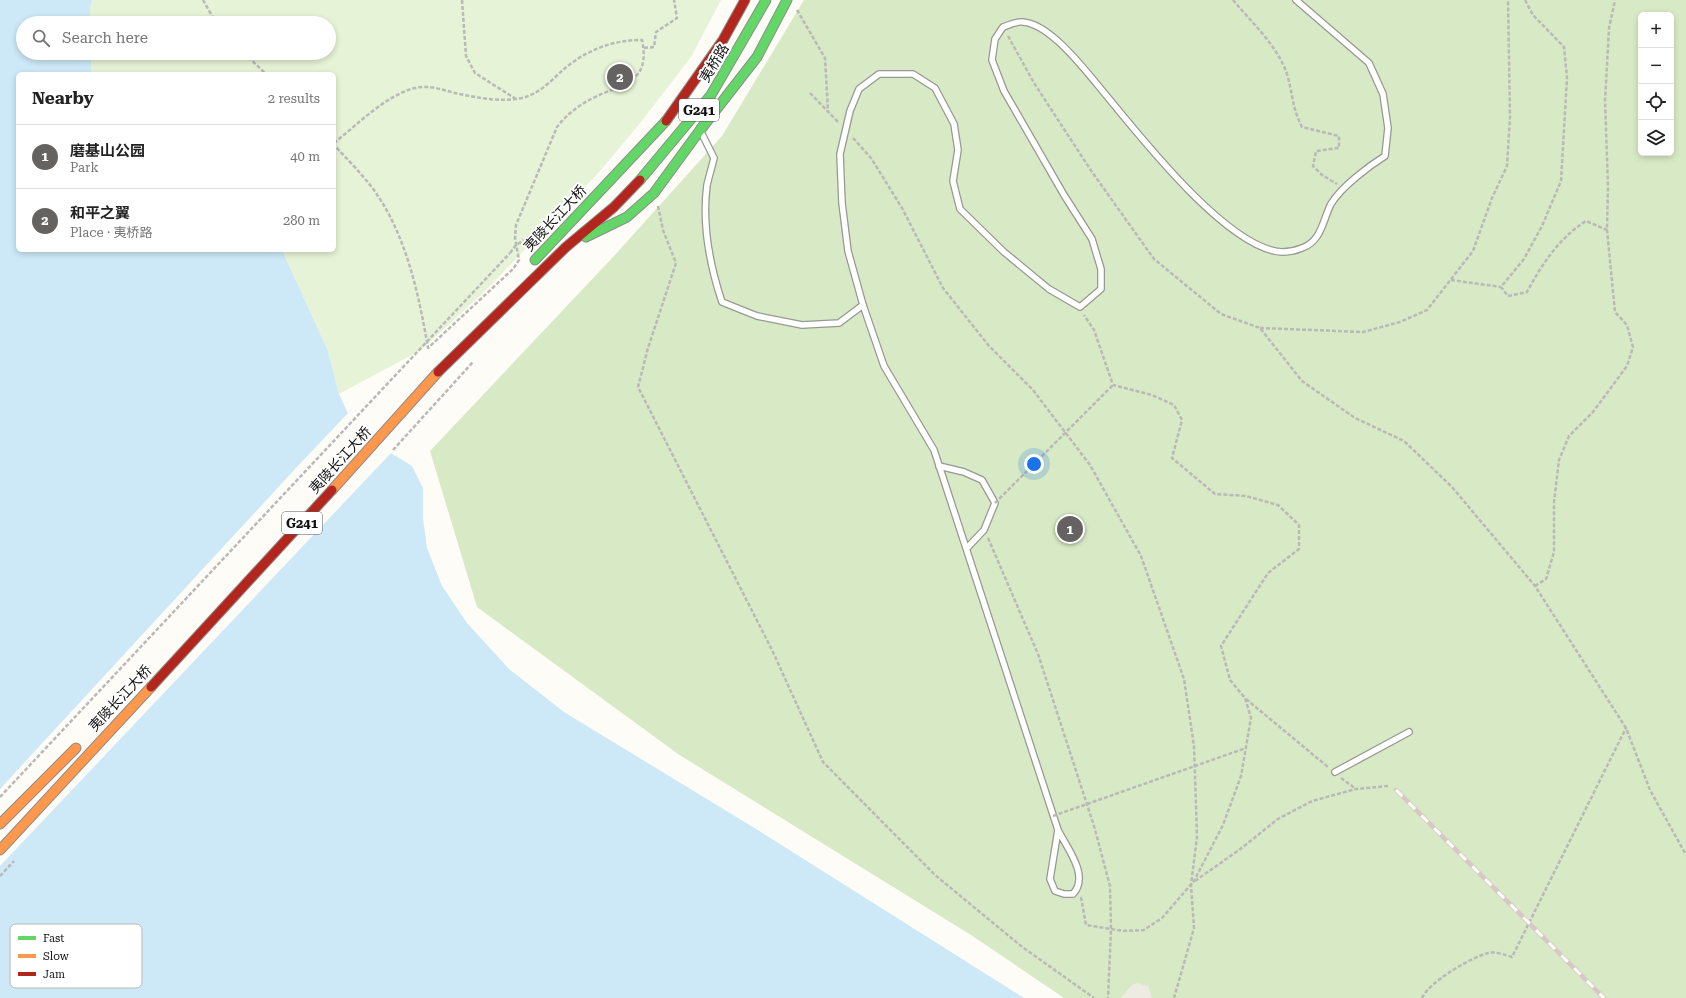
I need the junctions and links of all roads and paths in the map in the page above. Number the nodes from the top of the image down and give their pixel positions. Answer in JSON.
{"nodes":[{"id":1,"x":203,"y":0,"type":"edge"},
{"id":2,"x":462,"y":0,"type":"edge"},
{"id":3,"x":674,"y":0,"type":"edge"},
{"id":4,"x":745,"y":0,"type":"edge"},
{"id":5,"x":766,"y":0,"type":"edge"},
{"id":6,"x":787,"y":0,"type":"edge"},
{"id":7,"x":1233,"y":0,"type":"edge"},
{"id":8,"x":1296,"y":0,"type":"edge"},
{"id":9,"x":1508,"y":0,"type":"edge"},
{"id":10,"x":1524,"y":0,"type":"edge"},
{"id":11,"x":1615,"y":0,"type":"edge"},
{"id":12,"x":795,"y":6,"type":"dead end"},
{"id":13,"x":212,"y":16,"type":"edge"},
{"id":14,"x":1003,"y":27,"type":"junction"},
{"id":15,"x":644,"y":48,"type":"junction"},
{"id":16,"x":251,"y":60,"type":"edge"},
{"id":17,"x":264,"y":72,"type":"edge"},
{"id":18,"x":810,"y":93,"type":"dead end"},
{"id":19,"x":517,"y":99,"type":"junction"},
{"id":20,"x":828,"y":112,"type":"junction"},
{"id":21,"x":706,"y":122,"type":"junction"},
{"id":22,"x":700,"y":130,"type":"joint"},
{"id":23,"x":845,"y":130,"type":"junction"},
{"id":24,"x":336,"y":142,"type":"edge"},
{"id":25,"x":336,"y":146,"type":"edge"},
{"id":26,"x":602,"y":189,"type":"joint"},
{"id":27,"x":1345,"y":189,"type":"junction"},
{"id":28,"x":654,"y":193,"type":"junction"},
{"id":29,"x":614,"y":207,"type":"joint"},
{"id":30,"x":1607,"y":230,"type":"junction"},
{"id":31,"x":566,"y":247,"type":"junction"},
{"id":32,"x":510,"y":253,"type":"dead end"},
{"id":33,"x":526,"y":269,"type":"dead end"},
{"id":34,"x":1451,"y":280,"type":"junction"},
{"id":35,"x":1501,"y":287,"type":"junction"},
{"id":36,"x":863,"y":305,"type":"junction"},
{"id":37,"x":1080,"y":307,"type":"junction"},
{"id":38,"x":482,"y":316,"type":"dead end"},
{"id":39,"x":1260,"y":328,"type":"junction"},
{"id":40,"x":1113,"y":385,"type":"junction"},
{"id":41,"x":362,"y":442,"type":"dead end"},
{"id":42,"x":939,"y":466,"type":"junction"},
{"id":43,"x":995,"y":503,"type":"junction"},
{"id":44,"x":984,"y":530,"type":"junction"},
{"id":45,"x":967,"y":548,"type":"junction"},
{"id":46,"x":1535,"y":586,"type":"junction"},
{"id":47,"x":1245,"y":698,"type":"junction"},
{"id":48,"x":1626,"y":728,"type":"junction"},
{"id":49,"x":1409,"y":732,"type":"dead end"},
{"id":50,"x":82,"y":742,"type":"dead end"},
{"id":51,"x":1246,"y":748,"type":"junction"},
{"id":52,"x":1335,"y":772,"type":"junction"},
{"id":53,"x":1388,"y":786,"type":"dead end"},
{"id":54,"x":1356,"y":789,"type":"junction"},
{"id":55,"x":0,"y":797,"type":"edge"},
{"id":56,"x":1053,"y":816,"type":"junction"},
{"id":57,"x":0,"y":824,"type":"edge"},
{"id":58,"x":1058,"y":830,"type":"junction"},
{"id":59,"x":0,"y":850,"type":"edge"},
{"id":60,"x":1686,"y":855,"type":"edge"},
{"id":61,"x":1194,"y":881,"type":"junction"},
{"id":62,"x":1191,"y":885,"type":"junction"},
{"id":63,"x":1079,"y":887,"type":"junction"},
{"id":64,"x":1112,"y":929,"type":"junction"},
{"id":65,"x":1094,"y":998,"type":"edge"},
{"id":66,"x":1108,"y":998,"type":"edge"},
{"id":67,"x":1174,"y":998,"type":"edge"},
{"id":68,"x":1422,"y":998,"type":"edge"}],
"edges":[{"from":1,"to":13,"type":"path"},
{"from":2,"to":19,"type":"path"},
{"from":3,"to":15,"type":"path"},
{"from":4,"to":26,"type":"main road","name":"夷桥路","number":"G241"},
{"from":5,"to":29,"type":"main road","name":"夷桥路","number":"G241"},
{"from":6,"to":21,"type":"main road"},
{"from":7,"to":27,"type":"path"},
{"from":8,"to":27,"type":"lane"},
{"from":9,"to":34,"type":"path"},
{"from":10,"to":35,"type":"path"},
{"from":11,"to":30,"type":"path"},
{"from":12,"to":20,"type":"path"},
{"from":14,"to":27,"type":"lane"},
{"from":14,"to":37,"type":"lane"},
{"from":14,"to":39,"type":"path"},
{"from":15,"to":19,"type":"path"},
{"from":15,"to":25,"type":"path"},
{"from":16,"to":17,"type":"path"},
{"from":18,"to":20,"type":"path"},
{"from":19,"to":24,"type":"path"},
{"from":20,"to":23,"type":"path"},
{"from":21,"to":22,"type":"main road"},
{"from":21,"to":28,"type":"main road"},
{"from":22,"to":36,"type":"lane"},
{"from":23,"to":36,"type":"lane"},
{"from":23,"to":37,"type":"lane"},
{"from":23,"to":62,"type":"path"},
{"from":26,"to":33,"type":"main road","name":"夷陵长江大桥","number":"G241"},
{"from":28,"to":31,"type":"main road"},
{"from":28,"to":65,"type":"path"},
{"from":29,"to":31,"type":"main road","name":"夷陵长江大桥","number":"G241"},
{"from":30,"to":35,"type":"path"},
{"from":30,"to":46,"type":"path"},
{"from":31,"to":59,"type":"main road","name":"夷陵长江大桥","number":"G241"},
{"from":32,"to":55,"type":"path","bridge":true},
{"from":34,"to":35,"type":"path"},
{"from":34,"to":39,"type":"path"},
{"from":36,"to":42,"type":"lane"},
{"from":37,"to":40,"type":"path"},
{"from":38,"to":41,"type":"main road","name":"夷陵长江大桥"},
{"from":39,"to":46,"type":"path"},
{"from":40,"to":43,"type":"path","bridge":true},
{"from":40,"to":47,"type":"path"},
{"from":42,"to":43,"type":"lane"},
{"from":42,"to":45,"type":"lane"},
{"from":43,"to":44,"type":"lane"},
{"from":44,"to":45,"type":"lane"},
{"from":44,"to":64,"type":"path"},
{"from":45,"to":56,"type":"lane"},
{"from":46,"to":48,"type":"path"},
{"from":47,"to":51,"type":"path"},
{"from":47,"to":52,"type":"path"},
{"from":48,"to":60,"type":"path"},
{"from":48,"to":68,"type":"path"},
{"from":49,"to":52,"type":"lane"},
{"from":50,"to":57,"type":"main road","name":"夷陵长江大桥"},
{"from":51,"to":56,"type":"path","bridge":true},
{"from":51,"to":61,"type":"path"},
{"from":52,"to":54,"type":"path"},
{"from":53,"to":54,"type":"path"},
{"from":54,"to":61,"type":"path"},
{"from":56,"to":58,"type":"lane"},
{"from":58,"to":63,"type":"lane"},
{"from":58,"to":63,"type":"lane"},
{"from":61,"to":62,"type":"path"},
{"from":62,"to":64,"type":"path"},
{"from":62,"to":67,"type":"path"},
{"from":63,"to":64,"type":"path"},
{"from":64,"to":66,"type":"path"}]}
